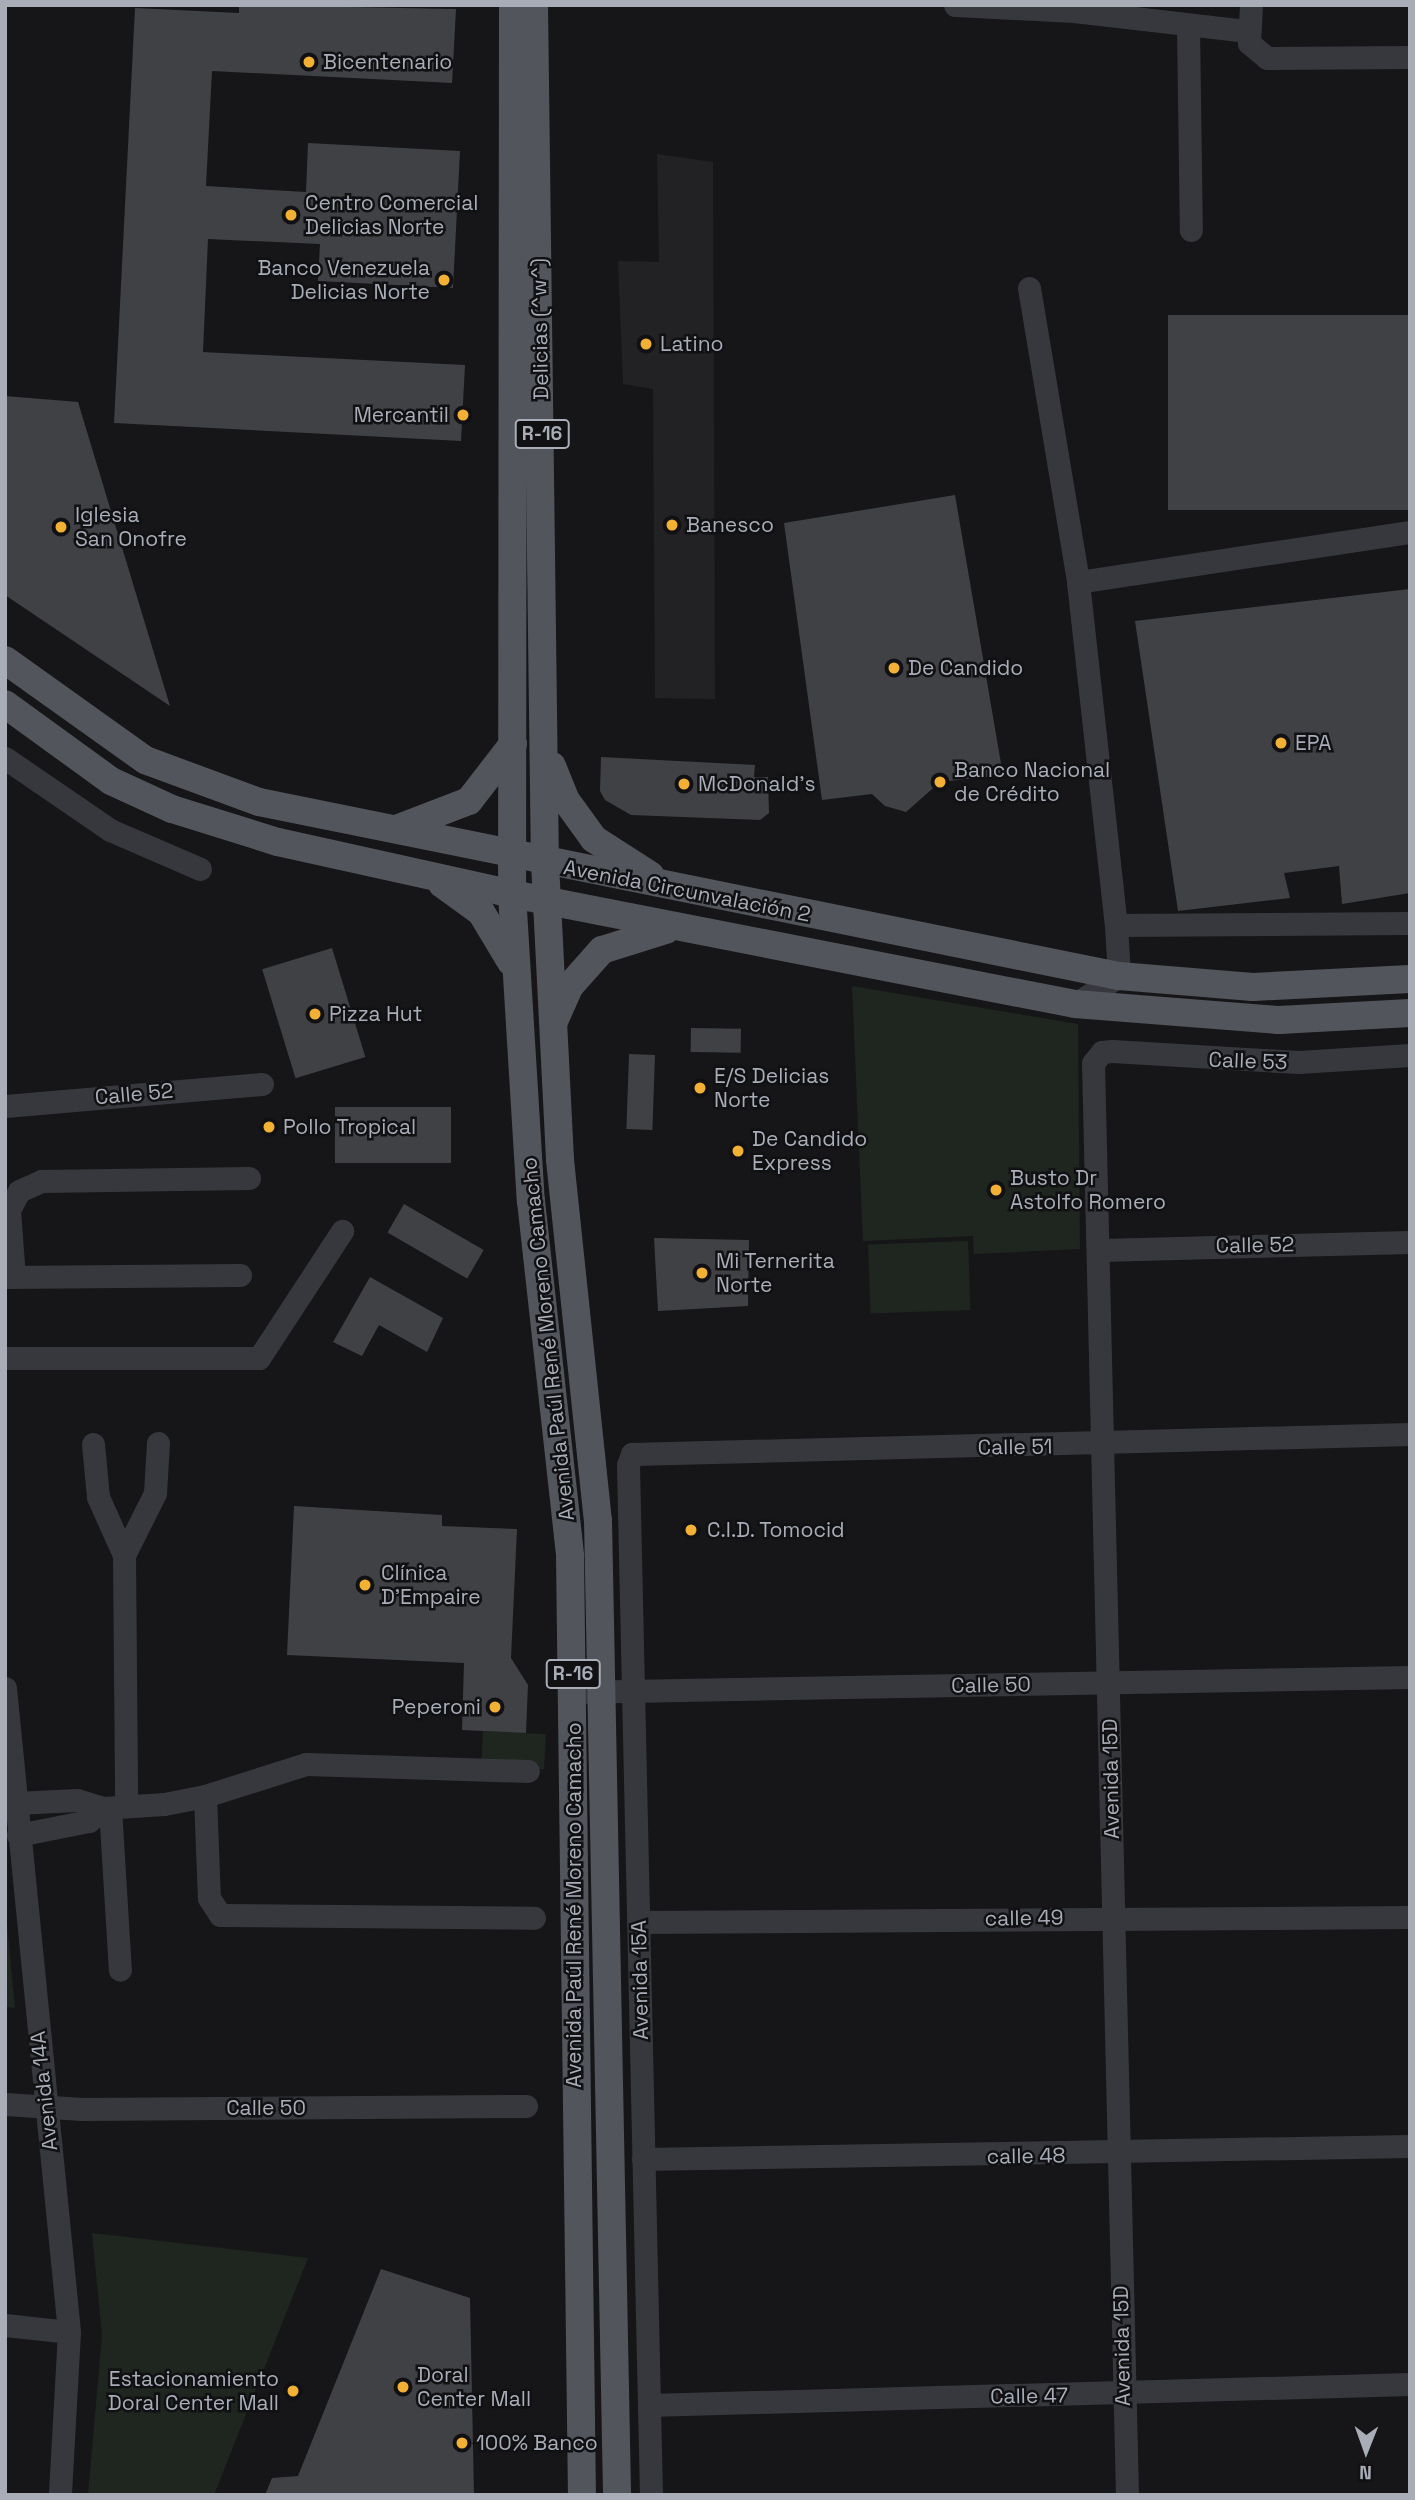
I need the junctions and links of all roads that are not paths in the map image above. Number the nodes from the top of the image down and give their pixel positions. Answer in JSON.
{"nodes":[{"id":1,"x":513,"y":5,"type":"edge"},
{"id":2,"x":534,"y":5,"type":"edge"},
{"id":3,"x":955,"y":5,"type":"edge"},
{"id":4,"x":1251,"y":5,"type":"edge"},
{"id":5,"x":1074,"y":8,"type":"edge"},
{"id":6,"x":1188,"y":26,"type":"junction"},
{"id":7,"x":1248,"y":31,"type":"junction"},
{"id":8,"x":1410,"y":57,"type":"edge"},
{"id":9,"x":1191,"y":230,"type":"dead end"},
{"id":10,"x":1029,"y":288,"type":"dead end"},
{"id":11,"x":1410,"y":532,"type":"edge"},
{"id":12,"x":1077,"y":582,"type":"junction"},
{"id":13,"x":5,"y":660,"type":"edge"},
{"id":14,"x":5,"y":704,"type":"edge"},
{"id":15,"x":513,"y":744,"type":"junction"},
{"id":16,"x":547,"y":752,"type":"junction"},
{"id":17,"x":5,"y":758,"type":"edge"},
{"id":18,"x":392,"y":830,"type":"junction"},
{"id":19,"x":512,"y":856,"type":"junction"},
{"id":20,"x":545,"y":863,"type":"junction"},
{"id":21,"x":390,"y":866,"type":"junction"},
{"id":22,"x":200,"y":869,"type":"dead end"},
{"id":23,"x":685,"y":890,"type":"junction"},
{"id":24,"x":512,"y":894,"type":"junction"},
{"id":25,"x":548,"y":901,"type":"junction"},
{"id":26,"x":1410,"y":923,"type":"edge"},
{"id":27,"x":1116,"y":925,"type":"junction"},
{"id":28,"x":676,"y":928,"type":"junction"},
{"id":29,"x":516,"y":971,"type":"junction"},
{"id":30,"x":1119,"y":976,"type":"junction"},
{"id":31,"x":1410,"y":979,"type":"edge"},
{"id":32,"x":1075,"y":1004,"type":"junction"},
{"id":33,"x":1410,"y":1013,"type":"edge"},
{"id":34,"x":553,"y":1025,"type":"junction"},
{"id":35,"x":1410,"y":1055,"type":"edge"},
{"id":36,"x":1093,"y":1063,"type":"joint"},
{"id":37,"x":262,"y":1084,"type":"dead end"},
{"id":38,"x":5,"y":1106,"type":"edge"},
{"id":39,"x":249,"y":1178,"type":"dead end"},
{"id":40,"x":342,"y":1231,"type":"dead end"},
{"id":41,"x":1410,"y":1241,"type":"edge"},
{"id":42,"x":1101,"y":1250,"type":"junction"},
{"id":43,"x":240,"y":1275,"type":"dead end"},
{"id":44,"x":10,"y":1277,"type":"edge"},
{"id":45,"x":5,"y":1358,"type":"edge"},
{"id":46,"x":1410,"y":1434,"type":"edge"},
{"id":47,"x":158,"y":1443,"type":"dead end"},
{"id":48,"x":93,"y":1444,"type":"dead end"},
{"id":49,"x":1104,"y":1445,"type":"junction"},
{"id":50,"x":628,"y":1465,"type":"joint"},
{"id":51,"x":124,"y":1555,"type":"junction"},
{"id":52,"x":1410,"y":1677,"type":"edge"},
{"id":53,"x":1109,"y":1683,"type":"junction"},
{"id":54,"x":5,"y":1688,"type":"edge"},
{"id":55,"x":637,"y":1691,"type":"junction"},
{"id":56,"x":573,"y":1692,"type":"junction"},
{"id":57,"x":601,"y":1692,"type":"junction"},
{"id":58,"x":8,"y":1743,"type":"edge"},
{"id":59,"x":528,"y":1771,"type":"dead end"},
{"id":60,"x":205,"y":1796,"type":"junction"},
{"id":61,"x":15,"y":1803,"type":"junction"},
{"id":62,"x":113,"y":1807,"type":"junction"},
{"id":63,"x":18,"y":1835,"type":"junction"},
{"id":64,"x":534,"y":1917,"type":"dead end"},
{"id":65,"x":1114,"y":1917,"type":"junction"},
{"id":66,"x":1410,"y":1917,"type":"edge"},
{"id":67,"x":639,"y":1922,"type":"junction"},
{"id":68,"x":120,"y":1970,"type":"dead end"},
{"id":69,"x":5,"y":2104,"type":"edge"},
{"id":70,"x":526,"y":2106,"type":"dead end"},
{"id":71,"x":46,"y":2108,"type":"junction"},
{"id":72,"x":1410,"y":2146,"type":"edge"},
{"id":73,"x":1119,"y":2154,"type":"junction"},
{"id":74,"x":643,"y":2159,"type":"junction"},
{"id":75,"x":5,"y":2325,"type":"edge"},
{"id":76,"x":69,"y":2332,"type":"junction"},
{"id":77,"x":1410,"y":2384,"type":"edge"},
{"id":78,"x":1122,"y":2392,"type":"junction"},
{"id":79,"x":649,"y":2405,"type":"junction"},
{"id":80,"x":60,"y":2495,"type":"edge"},
{"id":81,"x":582,"y":2495,"type":"edge"},
{"id":82,"x":617,"y":2495,"type":"edge"},
{"id":83,"x":652,"y":2495,"type":"edge"},
{"id":84,"x":1127,"y":2495,"type":"edge"}],
"edges":[{"from":1,"to":15,"type":"main road","name":"Delicias (^w^)","number":"R-16"},
{"from":2,"to":16,"type":"main road","name":"Delicias (^w^)","number":"R-16"},
{"from":3,"to":5,"type":"street"},
{"from":4,"to":7,"type":"street"},
{"from":5,"to":6,"type":"street"},
{"from":6,"to":7,"type":"street"},
{"from":6,"to":9,"type":"street"},
{"from":7,"to":8,"type":"street"},
{"from":10,"to":12,"type":"street"},
{"from":11,"to":12,"type":"street"},
{"from":12,"to":27,"type":"street"},
{"from":13,"to":18,"type":"main road","name":"Avenida Circunvalación 2"},
{"from":14,"to":21,"type":"main road","name":"Avenida Circunvalación 2"},
{"from":15,"to":18,"type":"main road"},
{"from":15,"to":19,"type":"main road","name":"Delicias (^w^)","number":"R-16"},
{"from":16,"to":20,"type":"main road","name":"Delicias (^w^)","number":"R-16"},
{"from":16,"to":23,"type":"main road"},
{"from":17,"to":22,"type":"street"},
{"from":18,"to":19,"type":"main road","name":"Avenida Circunvalación 2"},
{"from":19,"to":20,"type":"main road","name":"Avenida Circunvalación 2"},
{"from":19,"to":24,"type":"main road","name":"Avenida Paúl René Moreno Camacho","number":"R-16"},
{"from":20,"to":23,"type":"main road","name":"Avenida Circunvalación 2"},
{"from":20,"to":25,"type":"main road","name":"Avenida Paúl René Moreno Camacho","number":"R-16"},
{"from":21,"to":24,"type":"main road","name":"Avenida Circunvalación 2"},
{"from":21,"to":29,"type":"main road"},
{"from":23,"to":30,"type":"main road","name":"Avenida Circunvalación 2"},
{"from":24,"to":25,"type":"main road","name":"Avenida Circunvalación 2"},
{"from":24,"to":29,"type":"main road","name":"Avenida Paúl René Moreno Camacho","number":"R-16"},
{"from":25,"to":28,"type":"main road","name":"Avenida Circunvalación 2"},
{"from":25,"to":34,"type":"main road","name":"Avenida Paúl René Moreno Camacho","number":"R-16"},
{"from":26,"to":27,"type":"street"},
{"from":27,"to":30,"type":"street"},
{"from":28,"to":32,"type":"main road","name":"Avenida Circunvalación 2"},
{"from":28,"to":34,"type":"main road"},
{"from":29,"to":56,"type":"main road","name":"Avenida Paúl René Moreno Camacho","number":"R-16"},
{"from":30,"to":31,"type":"main road","name":"Avenida Circunvalación 2"},
{"from":30,"to":32,"type":"street"},
{"from":32,"to":33,"type":"main road","name":"Avenida Circunvalación 2"},
{"from":34,"to":57,"type":"main road","name":"Avenida Paúl René Moreno Camacho","number":"R-16"},
{"from":35,"to":36,"type":"street","name":"Calle 53"},
{"from":36,"to":42,"type":"street","name":"Avenida 15D"},
{"from":37,"to":38,"type":"street","name":"Calle 52"},
{"from":39,"to":44,"type":"street"},
{"from":40,"to":45,"type":"street"},
{"from":41,"to":42,"type":"street","name":"Calle 52"},
{"from":42,"to":49,"type":"street","name":"Avenida 15D"},
{"from":43,"to":44,"type":"street"},
{"from":46,"to":49,"type":"street","name":"Calle 51"},
{"from":47,"to":51,"type":"street"},
{"from":48,"to":51,"type":"street"},
{"from":49,"to":50,"type":"street","name":"Calle 51"},
{"from":49,"to":53,"type":"street","name":"Avenida 15D"},
{"from":50,"to":55,"type":"street","name":"Avenida 15A"},
{"from":51,"to":62,"type":"street"},
{"from":52,"to":53,"type":"street","name":"Calle 50"},
{"from":53,"to":55,"type":"street","name":"Calle 50"},
{"from":53,"to":65,"type":"street","name":"Avenida 15D"},
{"from":54,"to":58,"type":"street","name":"Avenida 14A"},
{"from":55,"to":57,"type":"street","name":"Calle 50"},
{"from":55,"to":67,"type":"street","name":"Avenida 15A"},
{"from":56,"to":57,"type":"street","name":"Calle 50"},
{"from":56,"to":81,"type":"main road","name":"Avenida Paúl René Moreno Camacho","number":"R-16"},
{"from":57,"to":82,"type":"main road","name":"Avenida Paúl René Moreno Camacho","number":"R-16"},
{"from":58,"to":61,"type":"street","name":"Avenida 14A"},
{"from":59,"to":60,"type":"street"},
{"from":60,"to":62,"type":"street"},
{"from":60,"to":64,"type":"street"},
{"from":61,"to":62,"type":"street"},
{"from":61,"to":63,"type":"street","name":"Avenida 14A"},
{"from":62,"to":63,"type":"street"},
{"from":62,"to":68,"type":"street"},
{"from":63,"to":71,"type":"street","name":"Avenida 14A"},
{"from":65,"to":66,"type":"street","name":"calle 49"},
{"from":65,"to":67,"type":"street","name":"calle 49"},
{"from":65,"to":73,"type":"street","name":"Avenida 15D"},
{"from":67,"to":74,"type":"street","name":"Avenida 15A"},
{"from":69,"to":71,"type":"street","name":"Calle 50"},
{"from":70,"to":71,"type":"street","name":"Calle 50"},
{"from":71,"to":76,"type":"street","name":"Avenida 14A"},
{"from":72,"to":73,"type":"street","name":"calle 48"},
{"from":73,"to":74,"type":"street","name":"calle 48"},
{"from":73,"to":78,"type":"street","name":"Avenida 15D"},
{"from":74,"to":79,"type":"street","name":"Avenida 15A"},
{"from":75,"to":76,"type":"street"},
{"from":76,"to":80,"type":"street","name":"Avenida 14A"},
{"from":77,"to":78,"type":"street","name":"Calle 47"},
{"from":78,"to":79,"type":"street","name":"Calle 47"},
{"from":78,"to":84,"type":"street","name":"Avenida 15D"},
{"from":79,"to":83,"type":"street","name":"Avenida 15A"}]}
